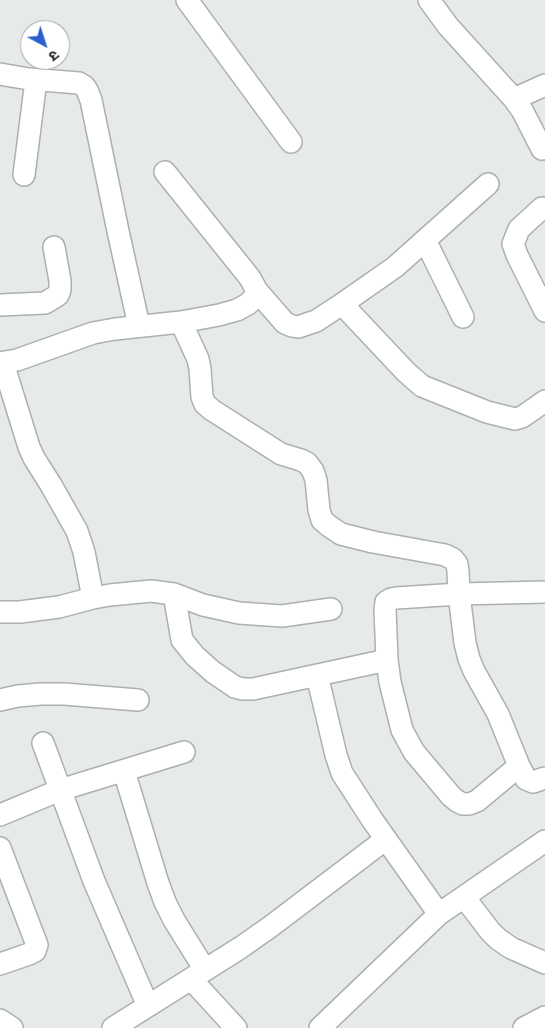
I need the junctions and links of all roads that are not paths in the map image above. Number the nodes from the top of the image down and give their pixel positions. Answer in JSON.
{"nodes":[{"id":1,"x":187,"y":0,"type":"edge"},
{"id":2,"x":429,"y":0,"type":"edge"},
{"id":3,"x":0,"y":74,"type":"edge"},
{"id":4,"x":36,"y":80,"type":"junction"},
{"id":5,"x":545,"y":85,"type":"edge"},
{"id":6,"x":514,"y":99,"type":"junction"},
{"id":7,"x":292,"y":142,"type":"dead end"},
{"id":8,"x":542,"y":149,"type":"dead end"},
{"id":9,"x":164,"y":172,"type":"dead end"},
{"id":10,"x":24,"y":175,"type":"dead end"},
{"id":11,"x":488,"y":184,"type":"dead end"},
{"id":12,"x":542,"y":208,"type":"dead end"},
{"id":13,"x":425,"y":240,"type":"junction"},
{"id":14,"x":54,"y":247,"type":"dead end"},
{"id":15,"x":257,"y":291,"type":"junction"},
{"id":16,"x":342,"y":304,"type":"junction"},
{"id":17,"x":0,"y":305,"type":"edge"},
{"id":18,"x":545,"y":311,"type":"edge"},
{"id":19,"x":463,"y":317,"type":"dead end"},
{"id":20,"x":182,"y":322,"type":"junction"},
{"id":21,"x":139,"y":326,"type":"junction"},
{"id":22,"x":2,"y":363,"type":"edge"},
{"id":23,"x":545,"y":401,"type":"edge"},
{"id":24,"x":545,"y":592,"type":"edge"},
{"id":25,"x":174,"y":594,"type":"junction"},
{"id":26,"x":459,"y":594,"type":"junction"},
{"id":27,"x":93,"y":598,"type":"junction"},
{"id":28,"x":331,"y":609,"type":"dead end"},
{"id":29,"x":0,"y":612,"type":"edge"},
{"id":30,"x":387,"y":660,"type":"junction"},
{"id":31,"x":317,"y":675,"type":"junction"},
{"id":32,"x":0,"y":700,"type":"edge"},
{"id":33,"x":138,"y":700,"type":"dead end"},
{"id":34,"x":42,"y":744,"type":"dead end"},
{"id":35,"x":184,"y":752,"type":"dead end"},
{"id":36,"x":519,"y":766,"type":"junction"},
{"id":37,"x":124,"y":771,"type":"junction"},
{"id":38,"x":545,"y":778,"type":"edge"},
{"id":39,"x":60,"y":790,"type":"junction"},
{"id":40,"x":0,"y":814,"type":"edge"},
{"id":41,"x":386,"y":839,"type":"junction"},
{"id":42,"x":545,"y":841,"type":"edge"},
{"id":43,"x":0,"y":848,"type":"edge"},
{"id":44,"x":464,"y":897,"type":"junction"},
{"id":45,"x":439,"y":914,"type":"junction"},
{"id":46,"x":545,"y":963,"type":"edge"},
{"id":47,"x":0,"y":964,"type":"edge"},
{"id":48,"x":198,"y":974,"type":"junction"},
{"id":49,"x":148,"y":1006,"type":"junction"},
{"id":50,"x":545,"y":1017,"type":"edge"},
{"id":51,"x":0,"y":1020,"type":"edge"},
{"id":52,"x":12,"y":1028,"type":"edge"},
{"id":53,"x":112,"y":1028,"type":"edge"},
{"id":54,"x":236,"y":1028,"type":"edge"},
{"id":55,"x":320,"y":1028,"type":"edge"},
{"id":56,"x":524,"y":1028,"type":"edge"}],
"edges":[{"from":1,"to":7,"type":"street"},
{"from":2,"to":6,"type":"street"},
{"from":3,"to":4,"type":"street"},
{"from":4,"to":10,"type":"street"},
{"from":4,"to":21,"type":"street"},
{"from":5,"to":6,"type":"street"},
{"from":6,"to":8,"type":"street"},
{"from":9,"to":15,"type":"street"},
{"from":11,"to":13,"type":"street"},
{"from":12,"to":18,"type":"street"},
{"from":13,"to":16,"type":"street"},
{"from":13,"to":19,"type":"street"},
{"from":14,"to":17,"type":"street"},
{"from":15,"to":16,"type":"street"},
{"from":15,"to":20,"type":"street"},
{"from":16,"to":23,"type":"street"},
{"from":20,"to":21,"type":"street"},
{"from":20,"to":26,"type":"street"},
{"from":21,"to":22,"type":"street"},
{"from":22,"to":27,"type":"street"},
{"from":24,"to":26,"type":"street"},
{"from":25,"to":27,"type":"street"},
{"from":25,"to":28,"type":"street"},
{"from":25,"to":31,"type":"street"},
{"from":26,"to":30,"type":"street"},
{"from":26,"to":36,"type":"street"},
{"from":27,"to":29,"type":"street"},
{"from":30,"to":31,"type":"street"},
{"from":30,"to":36,"type":"street"},
{"from":31,"to":41,"type":"street"},
{"from":32,"to":33,"type":"street"},
{"from":34,"to":39,"type":"street"},
{"from":35,"to":37,"type":"street"},
{"from":36,"to":38,"type":"street"},
{"from":37,"to":39,"type":"street"},
{"from":37,"to":48,"type":"street"},
{"from":39,"to":40,"type":"street"},
{"from":39,"to":49,"type":"street"},
{"from":41,"to":45,"type":"street"},
{"from":41,"to":48,"type":"street"},
{"from":42,"to":44,"type":"street"},
{"from":43,"to":47,"type":"street"},
{"from":44,"to":45,"type":"street"},
{"from":44,"to":46,"type":"street"},
{"from":45,"to":55,"type":"street"},
{"from":48,"to":49,"type":"street"},
{"from":48,"to":54,"type":"street"},
{"from":49,"to":53,"type":"street"},
{"from":50,"to":56,"type":"street"},
{"from":51,"to":52,"type":"street"}]}
